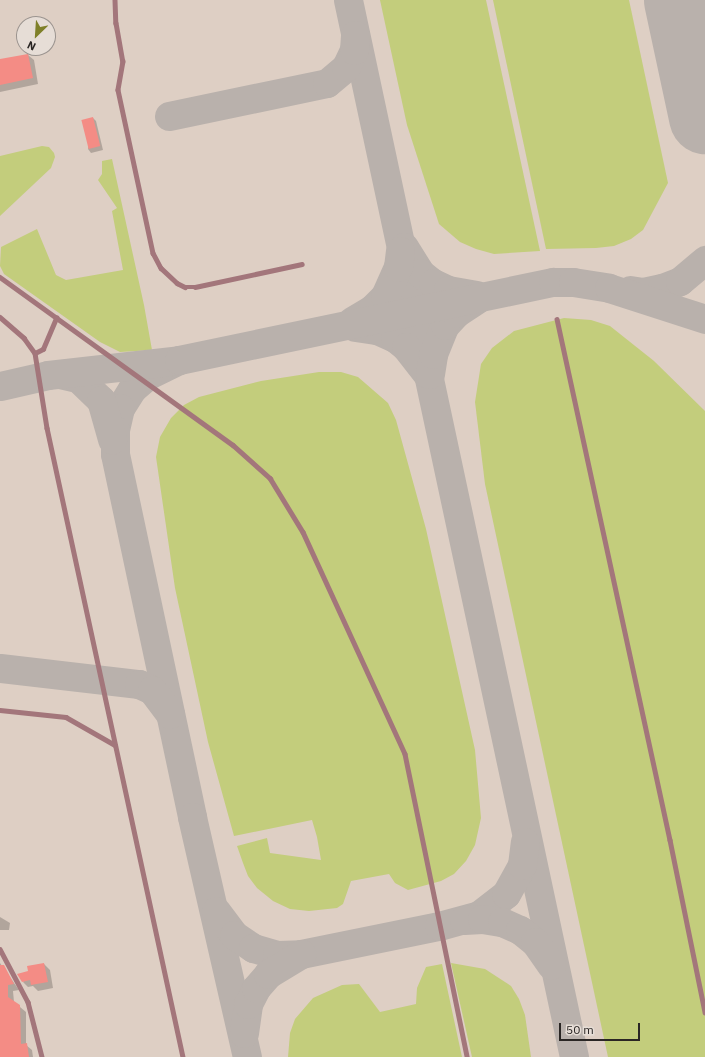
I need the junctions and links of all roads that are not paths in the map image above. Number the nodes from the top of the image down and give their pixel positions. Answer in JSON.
{"nodes":[{"id":1,"x":115,"y":0,"type":"edge"},
{"id":2,"x":302,"y":264,"type":"dead end"},
{"id":3,"x":0,"y":277,"type":"edge"},
{"id":4,"x":56,"y":318,"type":"junction"},
{"id":5,"x":0,"y":319,"type":"edge"},
{"id":6,"x":557,"y":319,"type":"dead end"},
{"id":7,"x":35,"y":353,"type":"junction"},
{"id":8,"x":0,"y":710,"type":"edge"},
{"id":9,"x":115,"y":746,"type":"junction"},
{"id":10,"x":0,"y":949,"type":"edge"},
{"id":11,"x":705,"y":1012,"type":"edge"},
{"id":12,"x":42,"y":1057,"type":"edge"},
{"id":13,"x":183,"y":1057,"type":"edge"},
{"id":14,"x":467,"y":1057,"type":"edge"}],
"edges":[{"from":1,"to":2,"type":"lane"},
{"from":3,"to":4,"type":"lane"},
{"from":4,"to":7,"type":"lane"},
{"from":4,"to":14,"type":"lane"},
{"from":5,"to":7,"type":"lane"},
{"from":6,"to":11,"type":"lane"},
{"from":7,"to":9,"type":"lane"},
{"from":8,"to":9,"type":"lane"},
{"from":9,"to":13,"type":"lane"},
{"from":10,"to":12,"type":"lane"}]}
